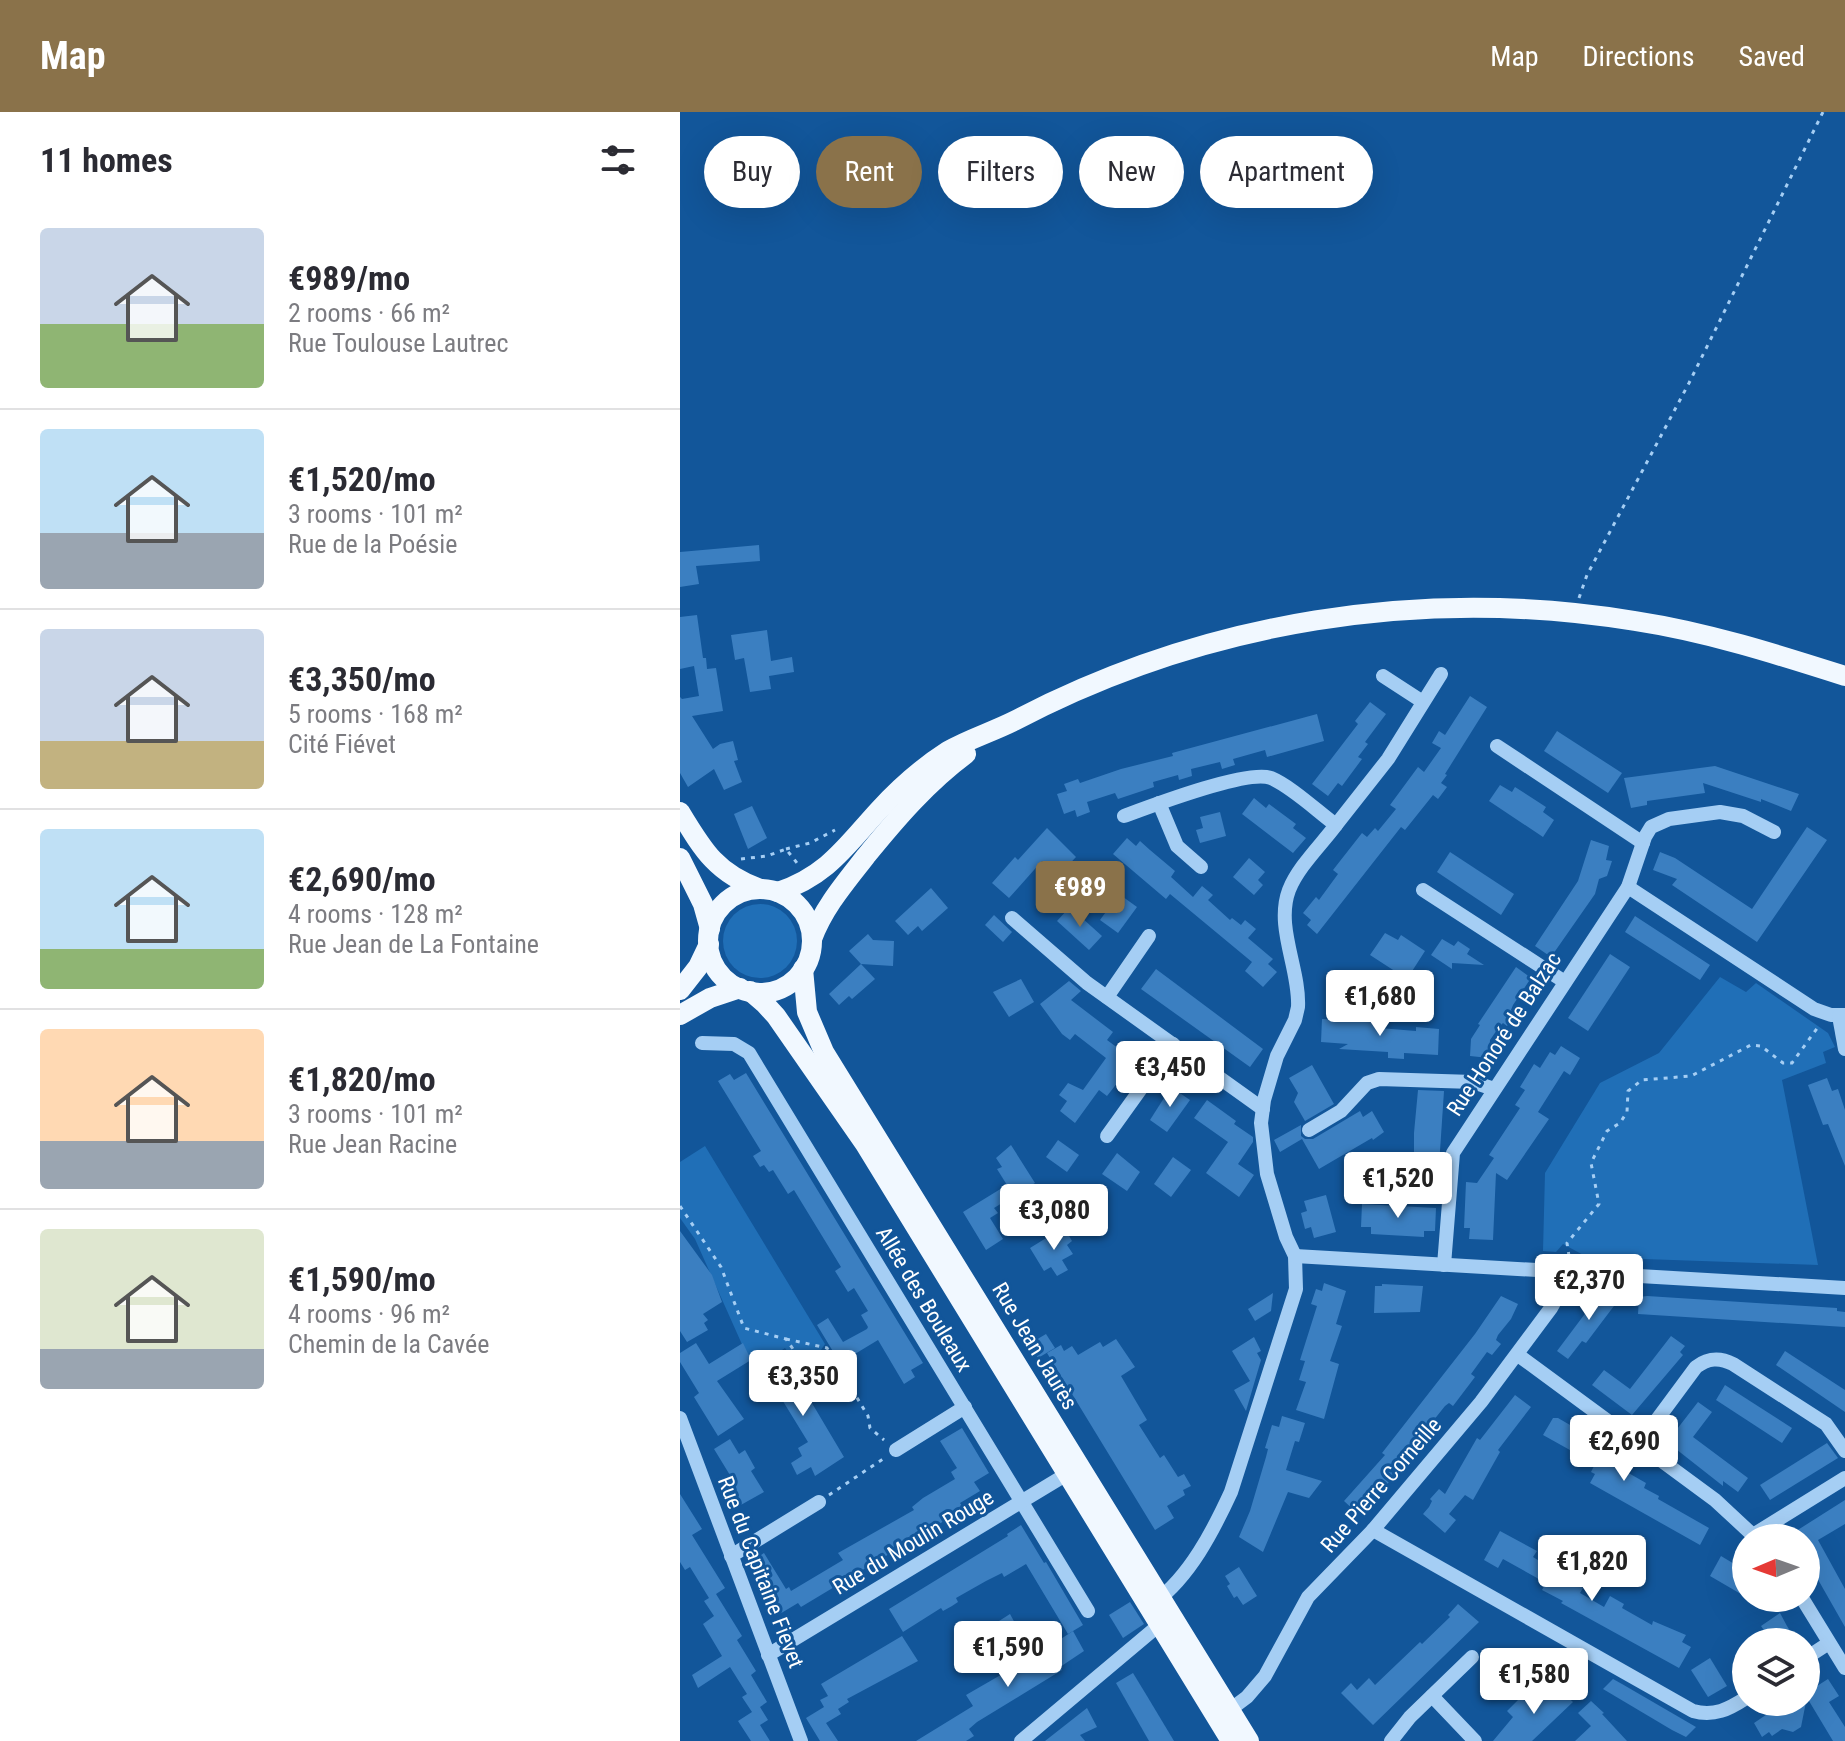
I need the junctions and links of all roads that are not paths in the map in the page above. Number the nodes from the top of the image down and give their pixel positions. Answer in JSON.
{"nodes":[{"id":1,"x":1441,"y":674,"type":"dead end"},
{"id":2,"x":1383,"y":676,"type":"dead end"},
{"id":3,"x":1845,"y":676,"type":"edge"},
{"id":4,"x":1423,"y":702,"type":"junction"},
{"id":5,"x":1010,"y":723,"type":"junction"},
{"id":6,"x":1497,"y":746,"type":"dead end"},
{"id":7,"x":1159,"y":803,"type":"junction"},
{"id":8,"x":680,"y":812,"type":"edge"},
{"id":9,"x":1124,"y":816,"type":"dead end"},
{"id":10,"x":1336,"y":825,"type":"junction"},
{"id":11,"x":1774,"y":832,"type":"dead end"},
{"id":12,"x":1643,"y":843,"type":"junction"},
{"id":13,"x":680,"y":858,"type":"edge"},
{"id":14,"x":1201,"y":867,"type":"dead end"},
{"id":15,"x":1628,"y":887,"type":"junction"},
{"id":16,"x":769,"y":890,"type":"junction"},
{"id":17,"x":1423,"y":890,"type":"dead end"},
{"id":18,"x":1012,"y":918,"type":"dead end"},
{"id":19,"x":1149,"y":936,"type":"dead end"},
{"id":20,"x":709,"y":937,"type":"junction"},
{"id":21,"x":812,"y":939,"type":"junction"},
{"id":22,"x":803,"y":969,"type":"junction"},
{"id":23,"x":1565,"y":982,"type":"junction"},
{"id":24,"x":680,"y":990,"type":"edge"},
{"id":25,"x":745,"y":990,"type":"junction"},
{"id":26,"x":1107,"y":997,"type":"junction"},
{"id":27,"x":680,"y":1015,"type":"edge"},
{"id":28,"x":1837,"y":1015,"type":"edge"},
{"id":29,"x":702,"y":1043,"type":"dead end"},
{"id":30,"x":1173,"y":1044,"type":"junction"},
{"id":31,"x":1845,"y":1049,"type":"edge"},
{"id":32,"x":1494,"y":1089,"type":"junction"},
{"id":33,"x":1263,"y":1109,"type":"junction"},
{"id":34,"x":1309,"y":1130,"type":"dead end"},
{"id":35,"x":1107,"y":1136,"type":"dead end"},
{"id":36,"x":1295,"y":1256,"type":"junction"},
{"id":37,"x":1444,"y":1265,"type":"junction"},
{"id":38,"x":1571,"y":1272,"type":"junction"},
{"id":39,"x":1845,"y":1288,"type":"edge"},
{"id":40,"x":1518,"y":1355,"type":"junction"},
{"id":41,"x":965,"y":1407,"type":"junction"},
{"id":42,"x":680,"y":1418,"type":"edge"},
{"id":43,"x":1639,"y":1444,"type":"junction"},
{"id":44,"x":896,"y":1450,"type":"road end"},
{"id":45,"x":1845,"y":1451,"type":"edge"},
{"id":46,"x":1074,"y":1470,"type":"junction"},
{"id":47,"x":1845,"y":1478,"type":"edge"},
{"id":48,"x":1022,"y":1501,"type":"junction"},
{"id":49,"x":819,"y":1502,"type":"road end"},
{"id":50,"x":1741,"y":1524,"type":"edge"},
{"id":51,"x":1773,"y":1524,"type":"edge"},
{"id":52,"x":1373,"y":1530,"type":"junction"},
{"id":53,"x":731,"y":1556,"type":"junction"},
{"id":54,"x":1088,"y":1611,"type":"dead end"},
{"id":55,"x":1160,"y":1611,"type":"junction"},
{"id":56,"x":1810,"y":1612,"type":"edge"},
{"id":57,"x":1829,"y":1643,"type":"junction"},
{"id":58,"x":1820,"y":1649,"type":"edge"},
{"id":59,"x":768,"y":1655,"type":"junction"},
{"id":60,"x":1472,"y":1657,"type":"dead end"},
{"id":61,"x":1845,"y":1668,"type":"edge"},
{"id":62,"x":1432,"y":1696,"type":"junction"},
{"id":63,"x":1732,"y":1706,"type":"edge"},
{"id":64,"x":1224,"y":1714,"type":"junction"},
{"id":65,"x":801,"y":1741,"type":"edge"},
{"id":66,"x":1021,"y":1741,"type":"edge"},
{"id":67,"x":1231,"y":1741,"type":"edge"},
{"id":68,"x":1249,"y":1741,"type":"edge"},
{"id":69,"x":1391,"y":1741,"type":"edge"},
{"id":70,"x":1475,"y":1741,"type":"edge"}],
"edges":[{"from":1,"to":4,"type":"street"},
{"from":2,"to":4,"type":"street"},
{"from":3,"to":5,"type":"main road"},
{"from":4,"to":10,"type":"street"},
{"from":5,"to":16,"type":"main road"},
{"from":5,"to":21,"type":"main road"},
{"from":6,"to":12,"type":"street"},
{"from":7,"to":9,"type":"street"},
{"from":7,"to":10,"type":"street"},
{"from":7,"to":14,"type":"street"},
{"from":8,"to":16,"type":"main road"},
{"from":10,"to":33,"type":"street"},
{"from":11,"to":12,"type":"street"},
{"from":12,"to":15,"type":"street","name":"Rue Honoré de Balzac"},
{"from":13,"to":20,"type":"main road"},
{"from":15,"to":23,"type":"street","name":"Rue Honoré de Balzac"},
{"from":15,"to":28,"type":"street"},
{"from":16,"to":20,"type":"main road"},
{"from":16,"to":21,"type":"main road"},
{"from":17,"to":23,"type":"street"},
{"from":18,"to":26,"type":"street"},
{"from":19,"to":26,"type":"street"},
{"from":20,"to":24,"type":"main road"},
{"from":20,"to":25,"type":"main road"},
{"from":21,"to":22,"type":"main road"},
{"from":22,"to":25,"type":"main road"},
{"from":22,"to":46,"type":"main road","name":"Rue Jean Jaurès"},
{"from":23,"to":32,"type":"street","name":"Rue Honoré de Balzac"},
{"from":25,"to":27,"type":"main road"},
{"from":25,"to":46,"type":"main road","name":"Rue Jean Jaurès"},
{"from":26,"to":30,"type":"street"},
{"from":28,"to":31,"type":"street"},
{"from":29,"to":41,"type":"street","name":"Allée des Bouleaux"},
{"from":30,"to":33,"type":"street"},
{"from":30,"to":35,"type":"street"},
{"from":32,"to":34,"type":"street"},
{"from":32,"to":37,"type":"street","name":"Rue Honoré de Balzac"},
{"from":33,"to":36,"type":"street"},
{"from":36,"to":37,"type":"street"},
{"from":36,"to":55,"type":"street"},
{"from":37,"to":38,"type":"street"},
{"from":38,"to":39,"type":"street"},
{"from":38,"to":40,"type":"street","name":"Rue Pierre Corneille"},
{"from":40,"to":43,"type":"street"},
{"from":40,"to":52,"type":"street","name":"Rue Pierre Corneille"},
{"from":41,"to":44,"type":"street"},
{"from":41,"to":48,"type":"street","name":"Allée des Bouleaux"},
{"from":42,"to":53,"type":"street","name":"Rue du Capitaine Fievet"},
{"from":43,"to":45,"type":"street"},
{"from":43,"to":50,"type":"street"},
{"from":46,"to":48,"type":"street","name":"Rue du Moulin Rouge"},
{"from":46,"to":55,"type":"main road","name":"Rue Jean Jaurès"},
{"from":47,"to":51,"type":"street"},
{"from":48,"to":54,"type":"street","name":"Allée des Bouleaux"},
{"from":48,"to":59,"type":"street","name":"Rue du Moulin Rouge"},
{"from":49,"to":53,"type":"street"},
{"from":52,"to":63,"type":"street"},
{"from":52,"to":64,"type":"street","name":"Rue Pierre Corneille"},
{"from":53,"to":59,"type":"street","name":"Rue du Capitaine Fievet"},
{"from":55,"to":64,"type":"main road","name":"Rue Jean Jaurès"},
{"from":55,"to":66,"type":"street"},
{"from":56,"to":57,"type":"street"},
{"from":57,"to":58,"type":"street"},
{"from":57,"to":61,"type":"street"},
{"from":59,"to":65,"type":"street","name":"Rue du Capitaine Fievet"},
{"from":60,"to":62,"type":"street"},
{"from":62,"to":69,"type":"street"},
{"from":62,"to":70,"type":"street"},
{"from":64,"to":67,"type":"main road","name":"Rue Jean Jaurès"},
{"from":64,"to":68,"type":"main road","name":"Rue Jean Jaurès"}]}
